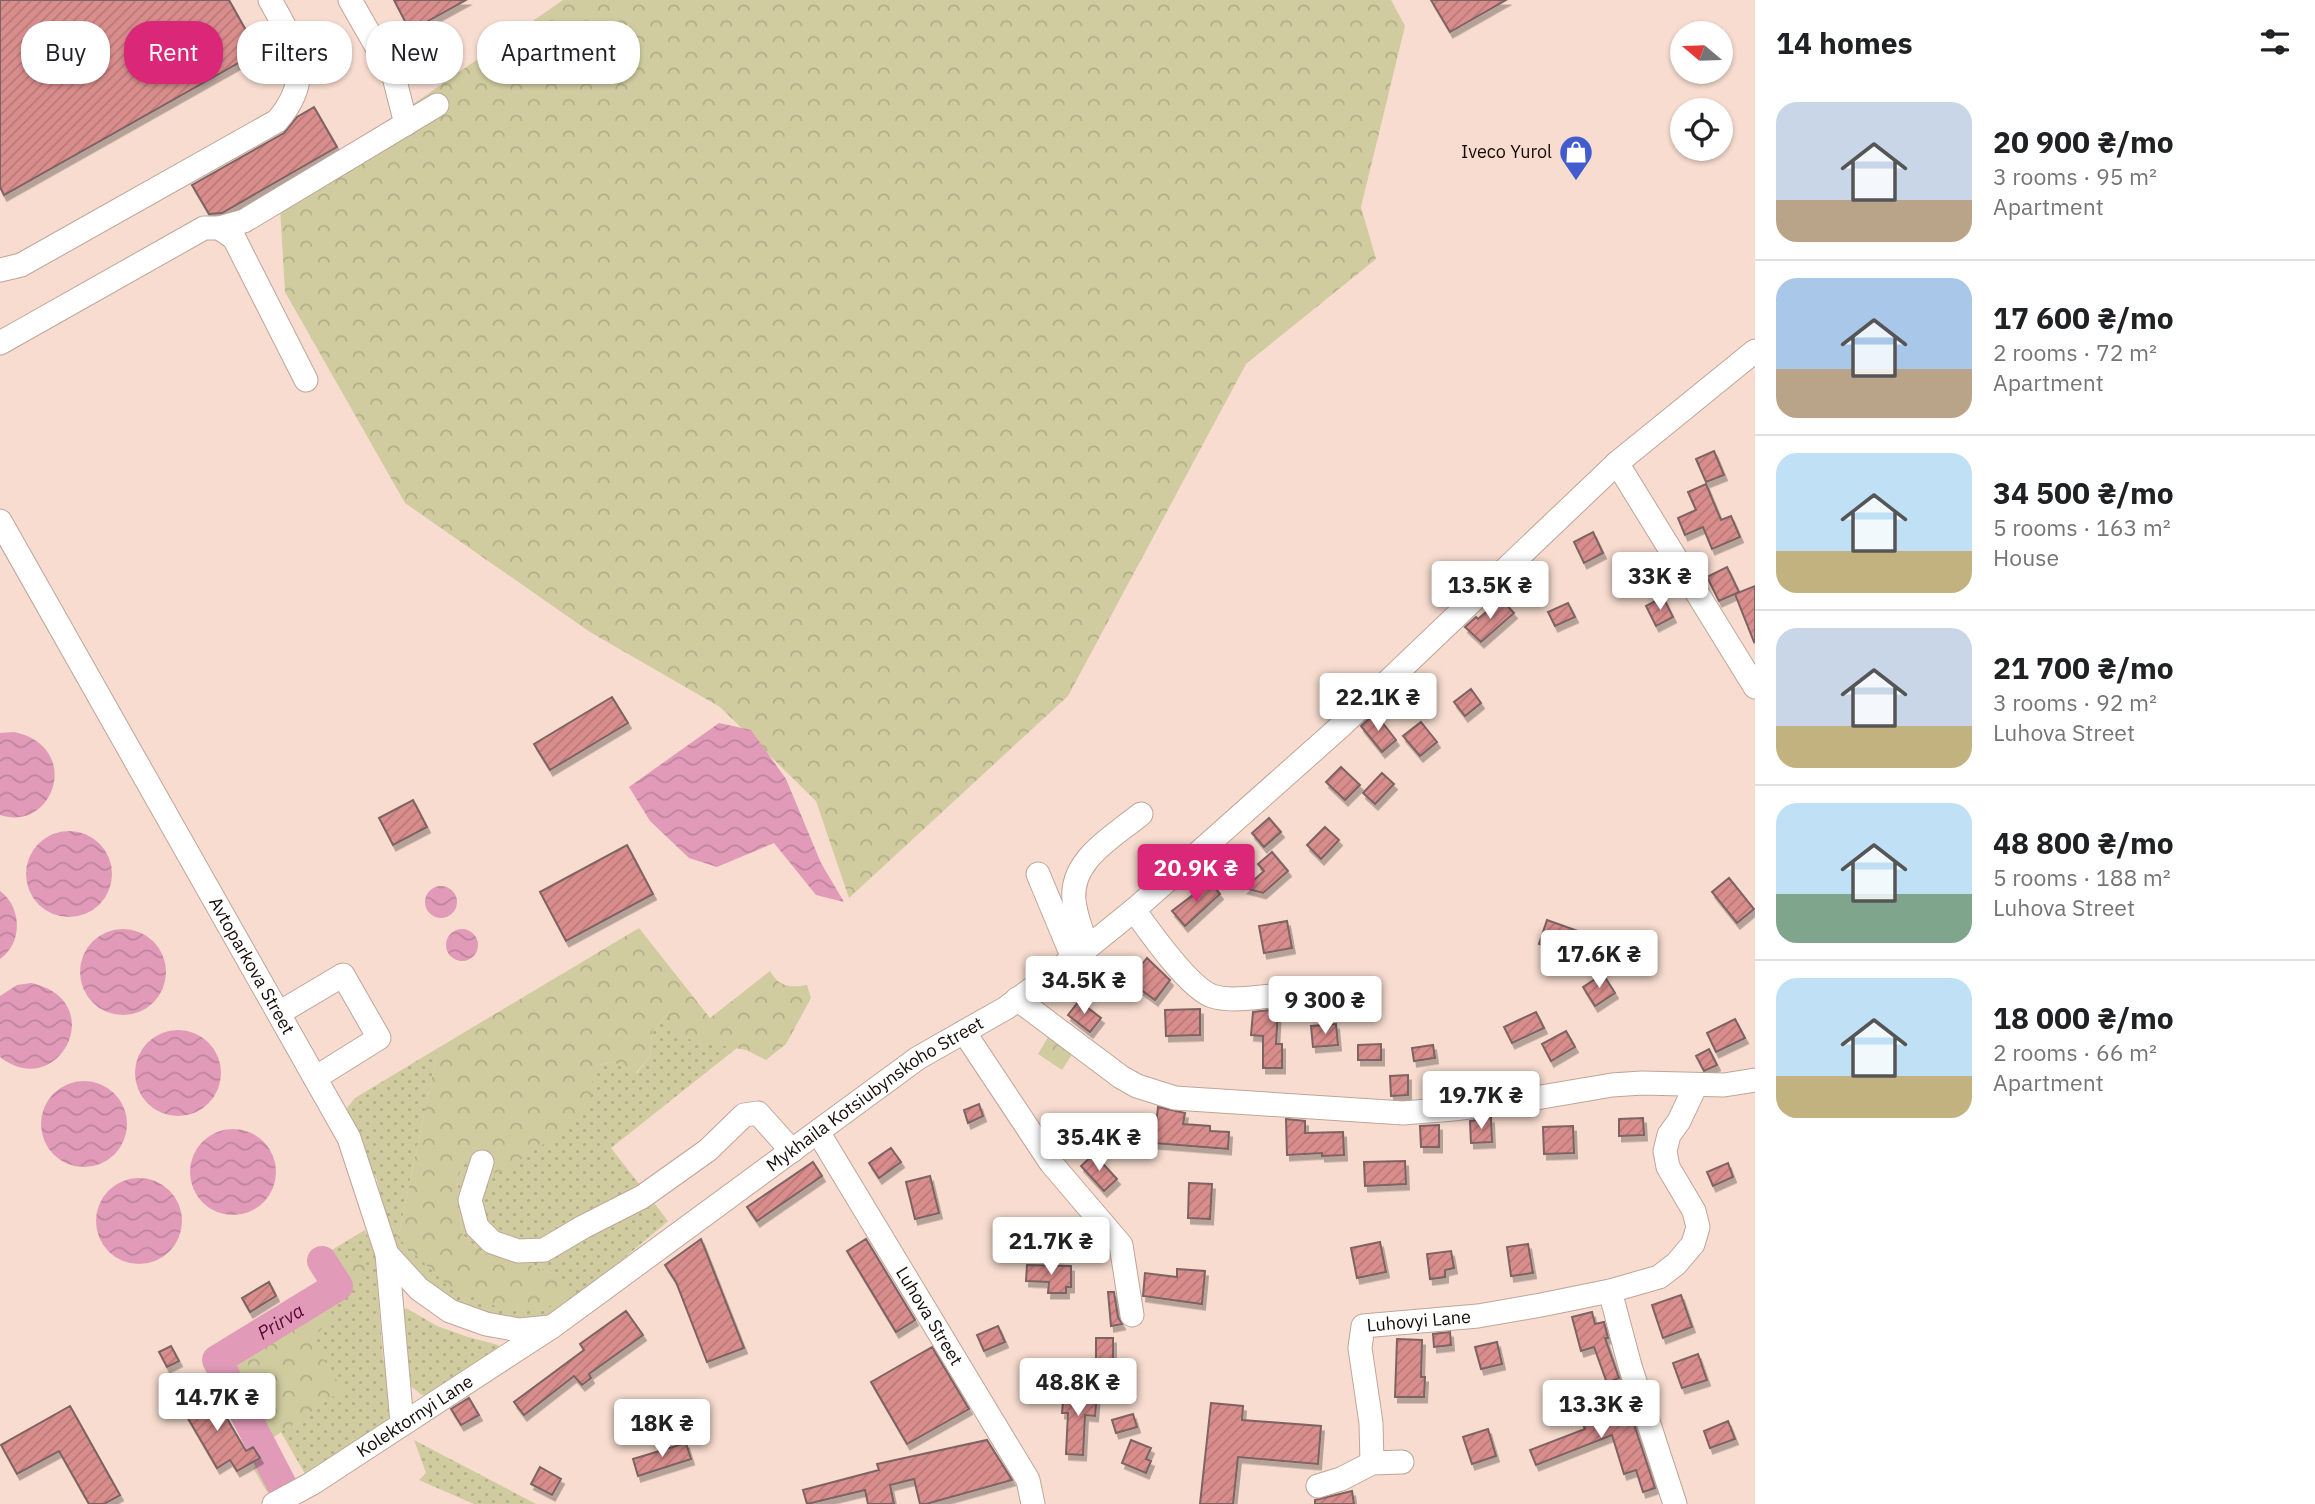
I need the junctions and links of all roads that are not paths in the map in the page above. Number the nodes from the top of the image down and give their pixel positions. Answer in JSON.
{"nodes":[{"id":1,"x":270,"y":0,"type":"edge"},
{"id":2,"x":350,"y":0,"type":"edge"},
{"id":3,"x":437,"y":105,"type":"dead end"},
{"id":4,"x":406,"y":124,"type":"junction"},
{"id":5,"x":219,"y":228,"type":"junction"},
{"id":6,"x":0,"y":270,"type":"edge"},
{"id":7,"x":0,"y":343,"type":"edge"},
{"id":8,"x":1755,"y":351,"type":"edge"},
{"id":9,"x":306,"y":380,"type":"dead end"},
{"id":10,"x":1617,"y":463,"type":"junction"},
{"id":11,"x":0,"y":521,"type":"edge"},
{"id":12,"x":1755,"y":687,"type":"edge"},
{"id":13,"x":1141,"y":814,"type":"dead end"},
{"id":14,"x":1038,"y":874,"type":"dead end"},
{"id":15,"x":1134,"y":910,"type":"junction"},
{"id":16,"x":1080,"y":953,"type":"junction"},
{"id":17,"x":1273,"y":996,"type":"dead end"},
{"id":18,"x":1017,"y":999,"type":"junction"},
{"id":19,"x":279,"y":1013,"type":"junction"},
{"id":20,"x":964,"y":1032,"type":"junction"},
{"id":21,"x":315,"y":1078,"type":"junction"},
{"id":22,"x":1755,"y":1080,"type":"edge"},
{"id":23,"x":1696,"y":1085,"type":"junction"},
{"id":24,"x":818,"y":1132,"type":"junction"},
{"id":25,"x":792,"y":1151,"type":"junction"},
{"id":26,"x":482,"y":1162,"type":"dead end"},
{"id":27,"x":387,"y":1254,"type":"junction"},
{"id":28,"x":1610,"y":1290,"type":"junction"},
{"id":29,"x":1132,"y":1315,"type":"dead end"},
{"id":30,"x":553,"y":1326,"type":"junction"},
{"id":31,"x":402,"y":1423,"type":"junction"},
{"id":32,"x":1372,"y":1462,"type":"junction"},
{"id":33,"x":1402,"y":1462,"type":"dead end"},
{"id":34,"x":1318,"y":1486,"type":"dead end"},
{"id":35,"x":274,"y":1504,"type":"edge"},
{"id":36,"x":1033,"y":1504,"type":"edge"},
{"id":37,"x":1675,"y":1504,"type":"edge"}],
"edges":[{"from":1,"to":6,"type":"street"},
{"from":2,"to":4,"type":"street"},
{"from":3,"to":4,"type":"street"},
{"from":4,"to":5,"type":"street"},
{"from":5,"to":7,"type":"street"},
{"from":5,"to":9,"type":"street"},
{"from":8,"to":10,"type":"street","name":"Mykhaila Kotsiubynskoho Street"},
{"from":10,"to":12,"type":"street"},
{"from":10,"to":15,"type":"street","name":"Mykhaila Kotsiubynskoho Street"},
{"from":11,"to":19,"type":"street","name":"Avtoparkova Street"},
{"from":13,"to":16,"type":"street"},
{"from":14,"to":16,"type":"street"},
{"from":15,"to":16,"type":"street","name":"Mykhaila Kotsiubynskoho Street"},
{"from":15,"to":17,"type":"street"},
{"from":16,"to":18,"type":"street","name":"Mykhaila Kotsiubynskoho Street"},
{"from":18,"to":20,"type":"street","name":"Mykhaila Kotsiubynskoho Street"},
{"from":18,"to":23,"type":"street"},
{"from":19,"to":21,"type":"street","name":"Avtoparkova Street"},
{"from":19,"to":21,"type":"street"},
{"from":20,"to":24,"type":"street","name":"Mykhaila Kotsiubynskoho Street"},
{"from":20,"to":29,"type":"street"},
{"from":21,"to":27,"type":"street","name":"Avtoparkova Street"},
{"from":22,"to":23,"type":"street"},
{"from":23,"to":28,"type":"street","name":"Luhovyi Lane"},
{"from":24,"to":25,"type":"street","name":"Mykhaila Kotsiubynskoho Street"},
{"from":24,"to":36,"type":"street","name":"Luhova Street"},
{"from":25,"to":26,"type":"street"},
{"from":25,"to":30,"type":"street","name":"Mykhaila Kotsiubynskoho Street"},
{"from":27,"to":30,"type":"street","name":"Avtoparkova Street"},
{"from":27,"to":31,"type":"street"},
{"from":28,"to":32,"type":"street","name":"Luhovyi Lane"},
{"from":28,"to":37,"type":"street"},
{"from":30,"to":31,"type":"street","name":"Kolektornyi Lane"},
{"from":31,"to":35,"type":"street","name":"Kolektornyi Lane"},
{"from":32,"to":33,"type":"street"},
{"from":32,"to":34,"type":"street"}]}
